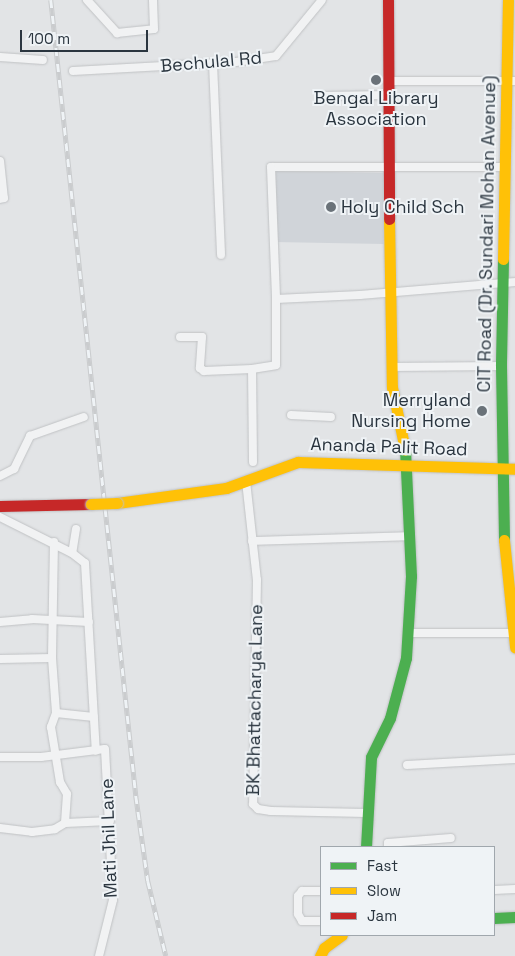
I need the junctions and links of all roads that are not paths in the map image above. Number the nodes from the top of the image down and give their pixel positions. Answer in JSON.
{"nodes":[{"id":1,"x":87,"y":0,"type":"edge"},
{"id":2,"x":153,"y":0,"type":"edge"},
{"id":3,"x":322,"y":0,"type":"edge"},
{"id":4,"x":388,"y":0,"type":"edge"},
{"id":5,"x":508,"y":0,"type":"edge"},
{"id":6,"x":0,"y":56,"type":"edge"},
{"id":7,"x":43,"y":60,"type":"dead end"},
{"id":8,"x":213,"y":63,"type":"junction"},
{"id":9,"x":73,"y":71,"type":"dead end"},
{"id":10,"x":390,"y":81,"type":"junction"},
{"id":11,"x":510,"y":81,"type":"edge"},
{"id":12,"x":390,"y":95,"type":"junction"},
{"id":13,"x":321,"y":96,"type":"dead end"},
{"id":14,"x":0,"y":161,"type":"edge"},
{"id":15,"x":389,"y":166,"type":"junction"},
{"id":16,"x":504,"y":167,"type":"junction"},
{"id":17,"x":0,"y":199,"type":"edge"},
{"id":18,"x":221,"y":255,"type":"dead end"},
{"id":19,"x":510,"y":281,"type":"edge"},
{"id":20,"x":388,"y":293,"type":"junction"},
{"id":21,"x":276,"y":299,"type":"junction"},
{"id":22,"x":180,"y":337,"type":"dead end"},
{"id":23,"x":391,"y":366,"type":"junction"},
{"id":24,"x":501,"y":366,"type":"junction"},
{"id":25,"x":252,"y":369,"type":"junction"},
{"id":26,"x":291,"y":415,"type":"dead end"},
{"id":27,"x":84,"y":417,"type":"dead end"},
{"id":28,"x":331,"y":418,"type":"dead end"},
{"id":29,"x":253,"y":462,"type":"dead end"},
{"id":30,"x":408,"y":466,"type":"junction"},
{"id":31,"x":509,"y":469,"type":"edge"},
{"id":32,"x":0,"y":476,"type":"edge"},
{"id":33,"x":246,"y":481,"type":"junction"},
{"id":34,"x":0,"y":506,"type":"edge"},
{"id":35,"x":0,"y":517,"type":"edge"},
{"id":36,"x":76,"y":529,"type":"dead end"},
{"id":37,"x":411,"y":536,"type":"junction"},
{"id":38,"x":252,"y":541,"type":"junction"},
{"id":39,"x":54,"y":542,"type":"junction"},
{"id":40,"x":72,"y":553,"type":"junction"},
{"id":41,"x":52,"y":620,"type":"junction"},
{"id":42,"x":0,"y":622,"type":"edge"},
{"id":43,"x":89,"y":622,"type":"junction"},
{"id":44,"x":408,"y":633,"type":"junction"},
{"id":45,"x":514,"y":633,"type":"edge"},
{"id":46,"x":515,"y":647,"type":"edge"},
{"id":47,"x":52,"y":658,"type":"junction"},
{"id":48,"x":0,"y":659,"type":"edge"},
{"id":49,"x":56,"y":713,"type":"junction"},
{"id":50,"x":94,"y":717,"type":"junction"},
{"id":51,"x":96,"y":751,"type":"junction"},
{"id":52,"x":55,"y":756,"type":"junction"},
{"id":53,"x":0,"y":757,"type":"edge"},
{"id":54,"x":515,"y":760,"type":"edge"},
{"id":55,"x":407,"y":765,"type":"dead end"},
{"id":56,"x":366,"y":813,"type":"junction"},
{"id":57,"x":110,"y":820,"type":"junction"},
{"id":58,"x":65,"y":823,"type":"junction"},
{"id":59,"x":0,"y":828,"type":"edge"},
{"id":60,"x":451,"y":838,"type":"dead end"},
{"id":61,"x":366,"y":846,"type":"edge"},
{"id":62,"x":388,"y":846,"type":"edge"},
{"id":63,"x":515,"y":889,"type":"edge"},
{"id":64,"x":495,"y":890,"type":"edge"},
{"id":65,"x":320,"y":891,"type":"edge"},
{"id":66,"x":515,"y":917,"type":"edge"},
{"id":67,"x":495,"y":918,"type":"edge"},
{"id":68,"x":320,"y":921,"type":"edge"},
{"id":69,"x":335,"y":937,"type":"edge"},
{"id":70,"x":99,"y":956,"type":"edge"},
{"id":71,"x":320,"y":956,"type":"edge"}],
"edges":[{"from":1,"to":2,"type":"street"},
{"from":3,"to":8,"type":"street","name":"Bechulal Rd"},
{"from":4,"to":10,"type":"street"},
{"from":5,"to":11,"type":"street","name":"CIT Road (Dr. Sundari Mohan Avenue)"},
{"from":6,"to":7,"type":"street"},
{"from":8,"to":9,"type":"street","name":"Bechulal Rd"},
{"from":8,"to":18,"type":"street"},
{"from":10,"to":11,"type":"street"},
{"from":10,"to":12,"type":"street"},
{"from":11,"to":16,"type":"street","name":"CIT Road (Dr. Sundari Mohan Avenue)"},
{"from":12,"to":13,"type":"street"},
{"from":12,"to":15,"type":"street"},
{"from":14,"to":17,"type":"street"},
{"from":15,"to":16,"type":"street"},
{"from":15,"to":20,"type":"street"},
{"from":15,"to":21,"type":"street"},
{"from":16,"to":19,"type":"street","name":"CIT Road (Dr. Sundari Mohan Avenue)"},
{"from":19,"to":20,"type":"street"},
{"from":19,"to":24,"type":"street","name":"CIT Road (Dr. Sundari Mohan Avenue)"},
{"from":20,"to":21,"type":"street"},
{"from":20,"to":23,"type":"street"},
{"from":21,"to":25,"type":"street"},
{"from":22,"to":25,"type":"street"},
{"from":23,"to":24,"type":"street"},
{"from":23,"to":30,"type":"street"},
{"from":24,"to":31,"type":"street","name":"CIT Road (Dr. Sundari Mohan Avenue)"},
{"from":25,"to":29,"type":"street"},
{"from":26,"to":28,"type":"street"},
{"from":27,"to":32,"type":"street"},
{"from":30,"to":31,"type":"street","name":"Ananda Palit Road"},
{"from":30,"to":33,"type":"street","name":"Ananda Palit Road"},
{"from":30,"to":37,"type":"street"},
{"from":31,"to":45,"type":"street","name":"CIT Road (Dr. Sundari Mohan Avenue)"},
{"from":33,"to":34,"type":"street","name":"Ananda Palit Road","bridge":true},
{"from":33,"to":38,"type":"street","name":"BK Bhattacharya Lane"},
{"from":35,"to":39,"type":"street"},
{"from":36,"to":40,"type":"street"},
{"from":37,"to":38,"type":"street"},
{"from":37,"to":44,"type":"street"},
{"from":38,"to":56,"type":"street","name":"BK Bhattacharya Lane"},
{"from":39,"to":40,"type":"street"},
{"from":39,"to":41,"type":"street"},
{"from":40,"to":43,"type":"street"},
{"from":41,"to":42,"type":"street"},
{"from":41,"to":43,"type":"street"},
{"from":41,"to":47,"type":"street"},
{"from":43,"to":50,"type":"street"},
{"from":44,"to":45,"type":"street"},
{"from":44,"to":56,"type":"street"},
{"from":45,"to":46,"type":"street","name":"CIT Road (Dr. Sundari Mohan Avenue)"},
{"from":47,"to":48,"type":"street"},
{"from":47,"to":49,"type":"street"},
{"from":49,"to":50,"type":"street"},
{"from":49,"to":52,"type":"street"},
{"from":50,"to":51,"type":"street"},
{"from":51,"to":52,"type":"street"},
{"from":51,"to":57,"type":"street","name":"Mati Jhil Lane"},
{"from":52,"to":53,"type":"street"},
{"from":52,"to":58,"type":"street"},
{"from":54,"to":55,"type":"street"},
{"from":56,"to":61,"type":"street"},
{"from":57,"to":58,"type":"street"},
{"from":57,"to":70,"type":"street","name":"Mati Jhil Lane"},
{"from":58,"to":59,"type":"street"},
{"from":60,"to":62,"type":"street"},
{"from":63,"to":64,"type":"street"},
{"from":65,"to":68,"type":"street"},
{"from":66,"to":67,"type":"street"},
{"from":69,"to":71,"type":"street"}]}
